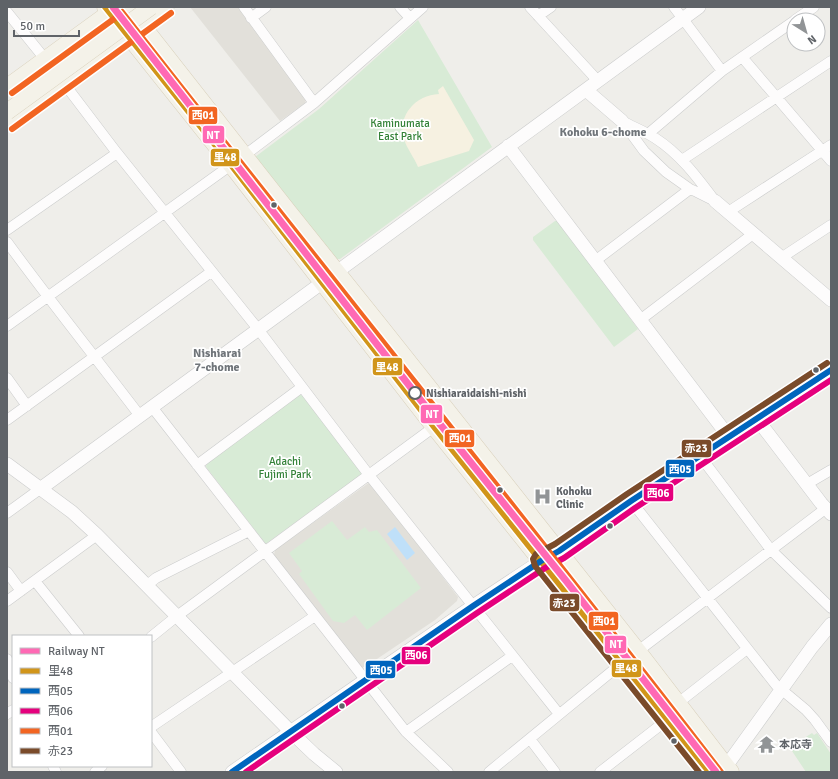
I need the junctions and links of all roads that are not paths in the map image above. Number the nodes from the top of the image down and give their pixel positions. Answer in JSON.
{"nodes":[{"id":1,"x":128,"y":7,"type":"edge"},
{"id":2,"x":135,"y":7,"type":"edge"},
{"id":3,"x":151,"y":7,"type":"edge"},
{"id":4,"x":166,"y":7,"type":"edge"},
{"id":5,"x":244,"y":7,"type":"edge"},
{"id":6,"x":266,"y":7,"type":"edge"},
{"id":7,"x":400,"y":7,"type":"edge"},
{"id":8,"x":423,"y":7,"type":"edge"},
{"id":9,"x":530,"y":7,"type":"edge"},
{"id":10,"x":551,"y":7,"type":"edge"},
{"id":11,"x":674,"y":7,"type":"edge"},
{"id":12,"x":699,"y":7,"type":"edge"},
{"id":13,"x":111,"y":9,"type":"edge"},
{"id":14,"x":7,"y":12,"type":"edge"},
{"id":15,"x":538,"y":16,"type":"junction"},
{"id":16,"x":252,"y":18,"type":"junction"},
{"id":17,"x":410,"y":18,"type":"junction"},
{"id":18,"x":683,"y":19,"type":"junction"},
{"id":19,"x":142,"y":25,"type":"junction"},
{"id":20,"x":786,"y":26,"type":"edge"},
{"id":21,"x":128,"y":35,"type":"junction"},
{"id":22,"x":742,"y":57,"type":"junction"},
{"id":23,"x":45,"y":59,"type":"junction"},
{"id":24,"x":831,"y":61,"type":"edge"},
{"id":25,"x":722,"y":71,"type":"junction"},
{"id":26,"x":598,"y":81,"type":"junction"},
{"id":27,"x":63,"y":82,"type":"junction"},
{"id":28,"x":7,"y":87,"type":"edge"},
{"id":29,"x":586,"y":90,"type":"junction"},
{"id":30,"x":776,"y":97,"type":"junction"},
{"id":31,"x":7,"y":100,"type":"edge"},
{"id":32,"x":314,"y":103,"type":"junction"},
{"id":33,"x":7,"y":112,"type":"edge"},
{"id":34,"x":622,"y":121,"type":"junction"},
{"id":35,"x":7,"y":123,"type":"edge"},
{"id":36,"x":648,"y":134,"type":"junction"},
{"id":37,"x":831,"y":145,"type":"edge"},
{"id":38,"x":508,"y":146,"type":"junction"},
{"id":39,"x":822,"y":151,"type":"junction"},
{"id":40,"x":117,"y":153,"type":"junction"},
{"id":41,"x":245,"y":155,"type":"junction"},
{"id":42,"x":682,"y":160,"type":"junction"},
{"id":43,"x":831,"y":161,"type":"edge"},
{"id":44,"x":231,"y":165,"type":"junction"},
{"id":45,"x":690,"y":189,"type":"junction"},
{"id":46,"x":714,"y":201,"type":"junction"},
{"id":47,"x":165,"y":212,"type":"junction"},
{"id":48,"x":728,"y":212,"type":"junction"},
{"id":49,"x":831,"y":225,"type":"edge"},
{"id":50,"x":7,"y":230,"type":"edge"},
{"id":51,"x":753,"y":234,"type":"junction"},
{"id":52,"x":7,"y":242,"type":"edge"},
{"id":53,"x":782,"y":258,"type":"junction"},
{"id":54,"x":595,"y":261,"type":"junction"},
{"id":55,"x":212,"y":272,"type":"junction"},
{"id":56,"x":337,"y":272,"type":"junction"},
{"id":57,"x":321,"y":283,"type":"junction"},
{"id":58,"x":47,"y":296,"type":"junction"},
{"id":59,"x":831,"y":300,"type":"edge"},
{"id":60,"x":640,"y":320,"type":"junction"},
{"id":61,"x":7,"y":326,"type":"edge"},
{"id":62,"x":258,"y":329,"type":"junction"},
{"id":63,"x":95,"y":357,"type":"junction"},
{"id":64,"x":831,"y":370,"type":"edge"},
{"id":65,"x":7,"y":378,"type":"edge"},
{"id":66,"x":302,"y":387,"type":"junction"},
{"id":67,"x":27,"y":406,"type":"junction"},
{"id":68,"x":152,"y":407,"type":"junction"},
{"id":69,"x":140,"y":416,"type":"junction"},
{"id":70,"x":757,"y":419,"type":"junction"},
{"id":71,"x":7,"y":420,"type":"edge"},
{"id":72,"x":434,"y":427,"type":"junction"},
{"id":73,"x":729,"y":437,"type":"junction"},
{"id":74,"x":700,"y":456,"type":"junction"},
{"id":75,"x":7,"y":464,"type":"edge"},
{"id":76,"x":197,"y":465,"type":"junction"},
{"id":77,"x":831,"y":470,"type":"edge"},
{"id":78,"x":369,"y":475,"type":"junction"},
{"id":79,"x":807,"y":484,"type":"junction"},
{"id":80,"x":40,"y":489,"type":"junction"},
{"id":81,"x":631,"y":501,"type":"junction"},
{"id":82,"x":828,"y":511,"type":"edge"},
{"id":83,"x":7,"y":514,"type":"edge"},
{"id":84,"x":249,"y":531,"type":"junction"},
{"id":85,"x":97,"y":536,"type":"junction"},
{"id":86,"x":771,"y":550,"type":"junction"},
{"id":87,"x":264,"y":551,"type":"junction"},
{"id":88,"x":559,"y":551,"type":"junction"},
{"id":89,"x":541,"y":561,"type":"junction"},
{"id":90,"x":7,"y":572,"type":"edge"},
{"id":91,"x":35,"y":581,"type":"junction"},
{"id":92,"x":146,"y":586,"type":"junction"},
{"id":93,"x":21,"y":591,"type":"junction"},
{"id":94,"x":707,"y":598,"type":"junction"},
{"id":95,"x":7,"y":601,"type":"edge"},
{"id":96,"x":473,"y":606,"type":"junction"},
{"id":97,"x":831,"y":608,"type":"edge"},
{"id":98,"x":177,"y":616,"type":"junction"},
{"id":99,"x":315,"y":616,"type":"junction"},
{"id":100,"x":831,"y":624,"type":"edge"},
{"id":101,"x":78,"y":635,"type":"edge"},
{"id":102,"x":152,"y":636,"type":"edge"},
{"id":103,"x":747,"y":649,"type":"junction"},
{"id":104,"x":638,"y":651,"type":"junction"},
{"id":105,"x":512,"y":656,"type":"junction"},
{"id":106,"x":7,"y":659,"type":"edge"},
{"id":107,"x":622,"y":663,"type":"junction"},
{"id":108,"x":233,"y":672,"type":"junction"},
{"id":109,"x":12,"y":675,"type":"edge"},
{"id":110,"x":366,"y":680,"type":"junction"},
{"id":111,"x":781,"y":690,"type":"junction"},
{"id":112,"x":678,"y":703,"type":"junction"},
{"id":113,"x":559,"y":714,"type":"junction"},
{"id":114,"x":667,"y":720,"type":"junction"},
{"id":115,"x":152,"y":726,"type":"edge"},
{"id":116,"x":291,"y":732,"type":"junction"},
{"id":117,"x":406,"y":732,"type":"junction"},
{"id":118,"x":152,"y":733,"type":"edge"},
{"id":119,"x":830,"y":737,"type":"edge"},
{"id":120,"x":530,"y":739,"type":"junction"},
{"id":121,"x":726,"y":770,"type":"edge"},
{"id":122,"x":182,"y":772,"type":"edge"},
{"id":123,"x":232,"y":772,"type":"edge"},
{"id":124,"x":336,"y":772,"type":"edge"},
{"id":125,"x":448,"y":772,"type":"edge"},
{"id":126,"x":489,"y":772,"type":"edge"},
{"id":127,"x":555,"y":772,"type":"edge"},
{"id":128,"x":600,"y":772,"type":"edge"},
{"id":129,"x":709,"y":772,"type":"edge"}],
"edges":[{"from":1,"to":19,"type":"main road"},
{"from":2,"to":31,"type":"main road"},
{"from":3,"to":33,"type":"main road","bridge":true},
{"from":4,"to":19,"type":"main road"},
{"from":5,"to":16,"type":"street"},
{"from":6,"to":16,"type":"street"},
{"from":7,"to":17,"type":"street"},
{"from":8,"to":17,"type":"street"},
{"from":9,"to":15,"type":"street"},
{"from":10,"to":15,"type":"street"},
{"from":11,"to":18,"type":"street"},
{"from":12,"to":18,"type":"street"},
{"from":13,"to":21,"type":"main road"},
{"from":13,"to":23,"type":"main road"},
{"from":14,"to":23,"type":"street"},
{"from":15,"to":26,"type":"street"},
{"from":16,"to":32,"type":"street"},
{"from":17,"to":32,"type":"street"},
{"from":18,"to":25,"type":"street"},
{"from":18,"to":26,"type":"street"},
{"from":19,"to":21,"type":"main road"},
{"from":19,"to":41,"type":"main road"},
{"from":20,"to":22,"type":"street"},
{"from":21,"to":27,"type":"main road"},
{"from":21,"to":44,"type":"main road"},
{"from":22,"to":25,"type":"street"},
{"from":22,"to":30,"type":"street"},
{"from":23,"to":28,"type":"main road"},
{"from":24,"to":30,"type":"street"},
{"from":25,"to":36,"type":"street"},
{"from":26,"to":29,"type":"street"},
{"from":27,"to":35,"type":"main road"},
{"from":27,"to":40,"type":"street"},
{"from":29,"to":34,"type":"street"},
{"from":29,"to":38,"type":"street"},
{"from":30,"to":39,"type":"street"},
{"from":30,"to":42,"type":"street"},
{"from":32,"to":41,"type":"street"},
{"from":34,"to":36,"type":"street"},
{"from":34,"to":45,"type":"street"},
{"from":36,"to":42,"type":"street"},
{"from":37,"to":39,"type":"street"},
{"from":38,"to":54,"type":"street"},
{"from":38,"to":56,"type":"street"},
{"from":39,"to":43,"type":"street"},
{"from":39,"to":48,"type":"street"},
{"from":40,"to":47,"type":"street"},
{"from":40,"to":50,"type":"street"},
{"from":41,"to":56,"type":"main road"},
{"from":42,"to":46,"type":"street"},
{"from":44,"to":47,"type":"street"},
{"from":44,"to":57,"type":"main road"},
{"from":45,"to":46,"type":"street"},
{"from":45,"to":54,"type":"street"},
{"from":46,"to":48,"type":"street"},
{"from":47,"to":55,"type":"street"},
{"from":47,"to":58,"type":"street"},
{"from":48,"to":51,"type":"street"},
{"from":49,"to":53,"type":"street"},
{"from":51,"to":53,"type":"street"},
{"from":51,"to":60,"type":"street"},
{"from":52,"to":58,"type":"street"},
{"from":53,"to":59,"type":"street"},
{"from":54,"to":60,"type":"street"},
{"from":55,"to":62,"type":"street"},
{"from":55,"to":63,"type":"street"},
{"from":56,"to":57,"type":"street"},
{"from":56,"to":88,"type":"main road"},
{"from":57,"to":62,"type":"street"},
{"from":57,"to":72,"type":"main road"},
{"from":58,"to":61,"type":"street"},
{"from":58,"to":63,"type":"street"},
{"from":60,"to":73,"type":"street"},
{"from":62,"to":66,"type":"street"},
{"from":62,"to":68,"type":"street"},
{"from":63,"to":67,"type":"street"},
{"from":63,"to":69,"type":"street"},
{"from":64,"to":70,"type":"street"},
{"from":65,"to":67,"type":"street"},
{"from":66,"to":76,"type":"street"},
{"from":66,"to":78,"type":"street"},
{"from":67,"to":71,"type":"street"},
{"from":68,"to":69,"type":"street"},
{"from":68,"to":76,"type":"street"},
{"from":69,"to":80,"type":"street"},
{"from":70,"to":73,"type":"street"},
{"from":70,"to":79,"type":"street"},
{"from":72,"to":78,"type":"street"},
{"from":72,"to":89,"type":"main road"},
{"from":73,"to":74,"type":"street"},
{"from":74,"to":81,"type":"street"},
{"from":74,"to":86,"type":"street"},
{"from":75,"to":80,"type":"street"},
{"from":76,"to":84,"type":"street"},
{"from":77,"to":79,"type":"street"},
{"from":78,"to":87,"type":"street"},
{"from":78,"to":96,"type":"street"},
{"from":79,"to":82,"type":"street"},
{"from":80,"to":83,"type":"street"},
{"from":80,"to":85,"type":"street"},
{"from":81,"to":88,"type":"street"},
{"from":81,"to":94,"type":"street"},
{"from":82,"to":86,"type":"street"},
{"from":84,"to":87,"type":"street"},
{"from":84,"to":92,"type":"street"},
{"from":85,"to":91,"type":"street"},
{"from":85,"to":92,"type":"street"},
{"from":86,"to":94,"type":"street"},
{"from":86,"to":97,"type":"street"},
{"from":87,"to":98,"type":"street"},
{"from":87,"to":99,"type":"street"},
{"from":88,"to":89,"type":"street"},
{"from":88,"to":104,"type":"main road"},
{"from":89,"to":96,"type":"street"},
{"from":89,"to":107,"type":"main road"},
{"from":90,"to":93,"type":"street"},
{"from":91,"to":93,"type":"street"},
{"from":91,"to":101,"type":"street"},
{"from":92,"to":98,"type":"street"},
{"from":93,"to":95,"type":"street"},
{"from":94,"to":103,"type":"street"},
{"from":94,"to":104,"type":"street"},
{"from":96,"to":105,"type":"street"},
{"from":96,"to":110,"type":"street"},
{"from":98,"to":102,"type":"street"},
{"from":98,"to":108,"type":"street"},
{"from":99,"to":108,"type":"street"},
{"from":99,"to":110,"type":"street"},
{"from":100,"to":111,"type":"street"},
{"from":103,"to":111,"type":"street"},
{"from":103,"to":112,"type":"street"},
{"from":104,"to":112,"type":"main road"},
{"from":105,"to":113,"type":"street"},
{"from":105,"to":117,"type":"street"},
{"from":106,"to":109,"type":"street"},
{"from":107,"to":113,"type":"street"},
{"from":107,"to":114,"type":"main road"},
{"from":108,"to":115,"type":"street"},
{"from":108,"to":116,"type":"street"},
{"from":110,"to":116,"type":"street"},
{"from":110,"to":117,"type":"street"},
{"from":111,"to":119,"type":"street"},
{"from":111,"to":121,"type":"street"},
{"from":112,"to":121,"type":"main road"},
{"from":113,"to":120,"type":"street"},
{"from":114,"to":128,"type":"street"},
{"from":114,"to":129,"type":"main road"},
{"from":116,"to":123,"type":"street"},
{"from":116,"to":124,"type":"street"},
{"from":117,"to":125,"type":"street"},
{"from":118,"to":122,"type":"street"},
{"from":120,"to":126,"type":"street"},
{"from":120,"to":127,"type":"street"}]}
